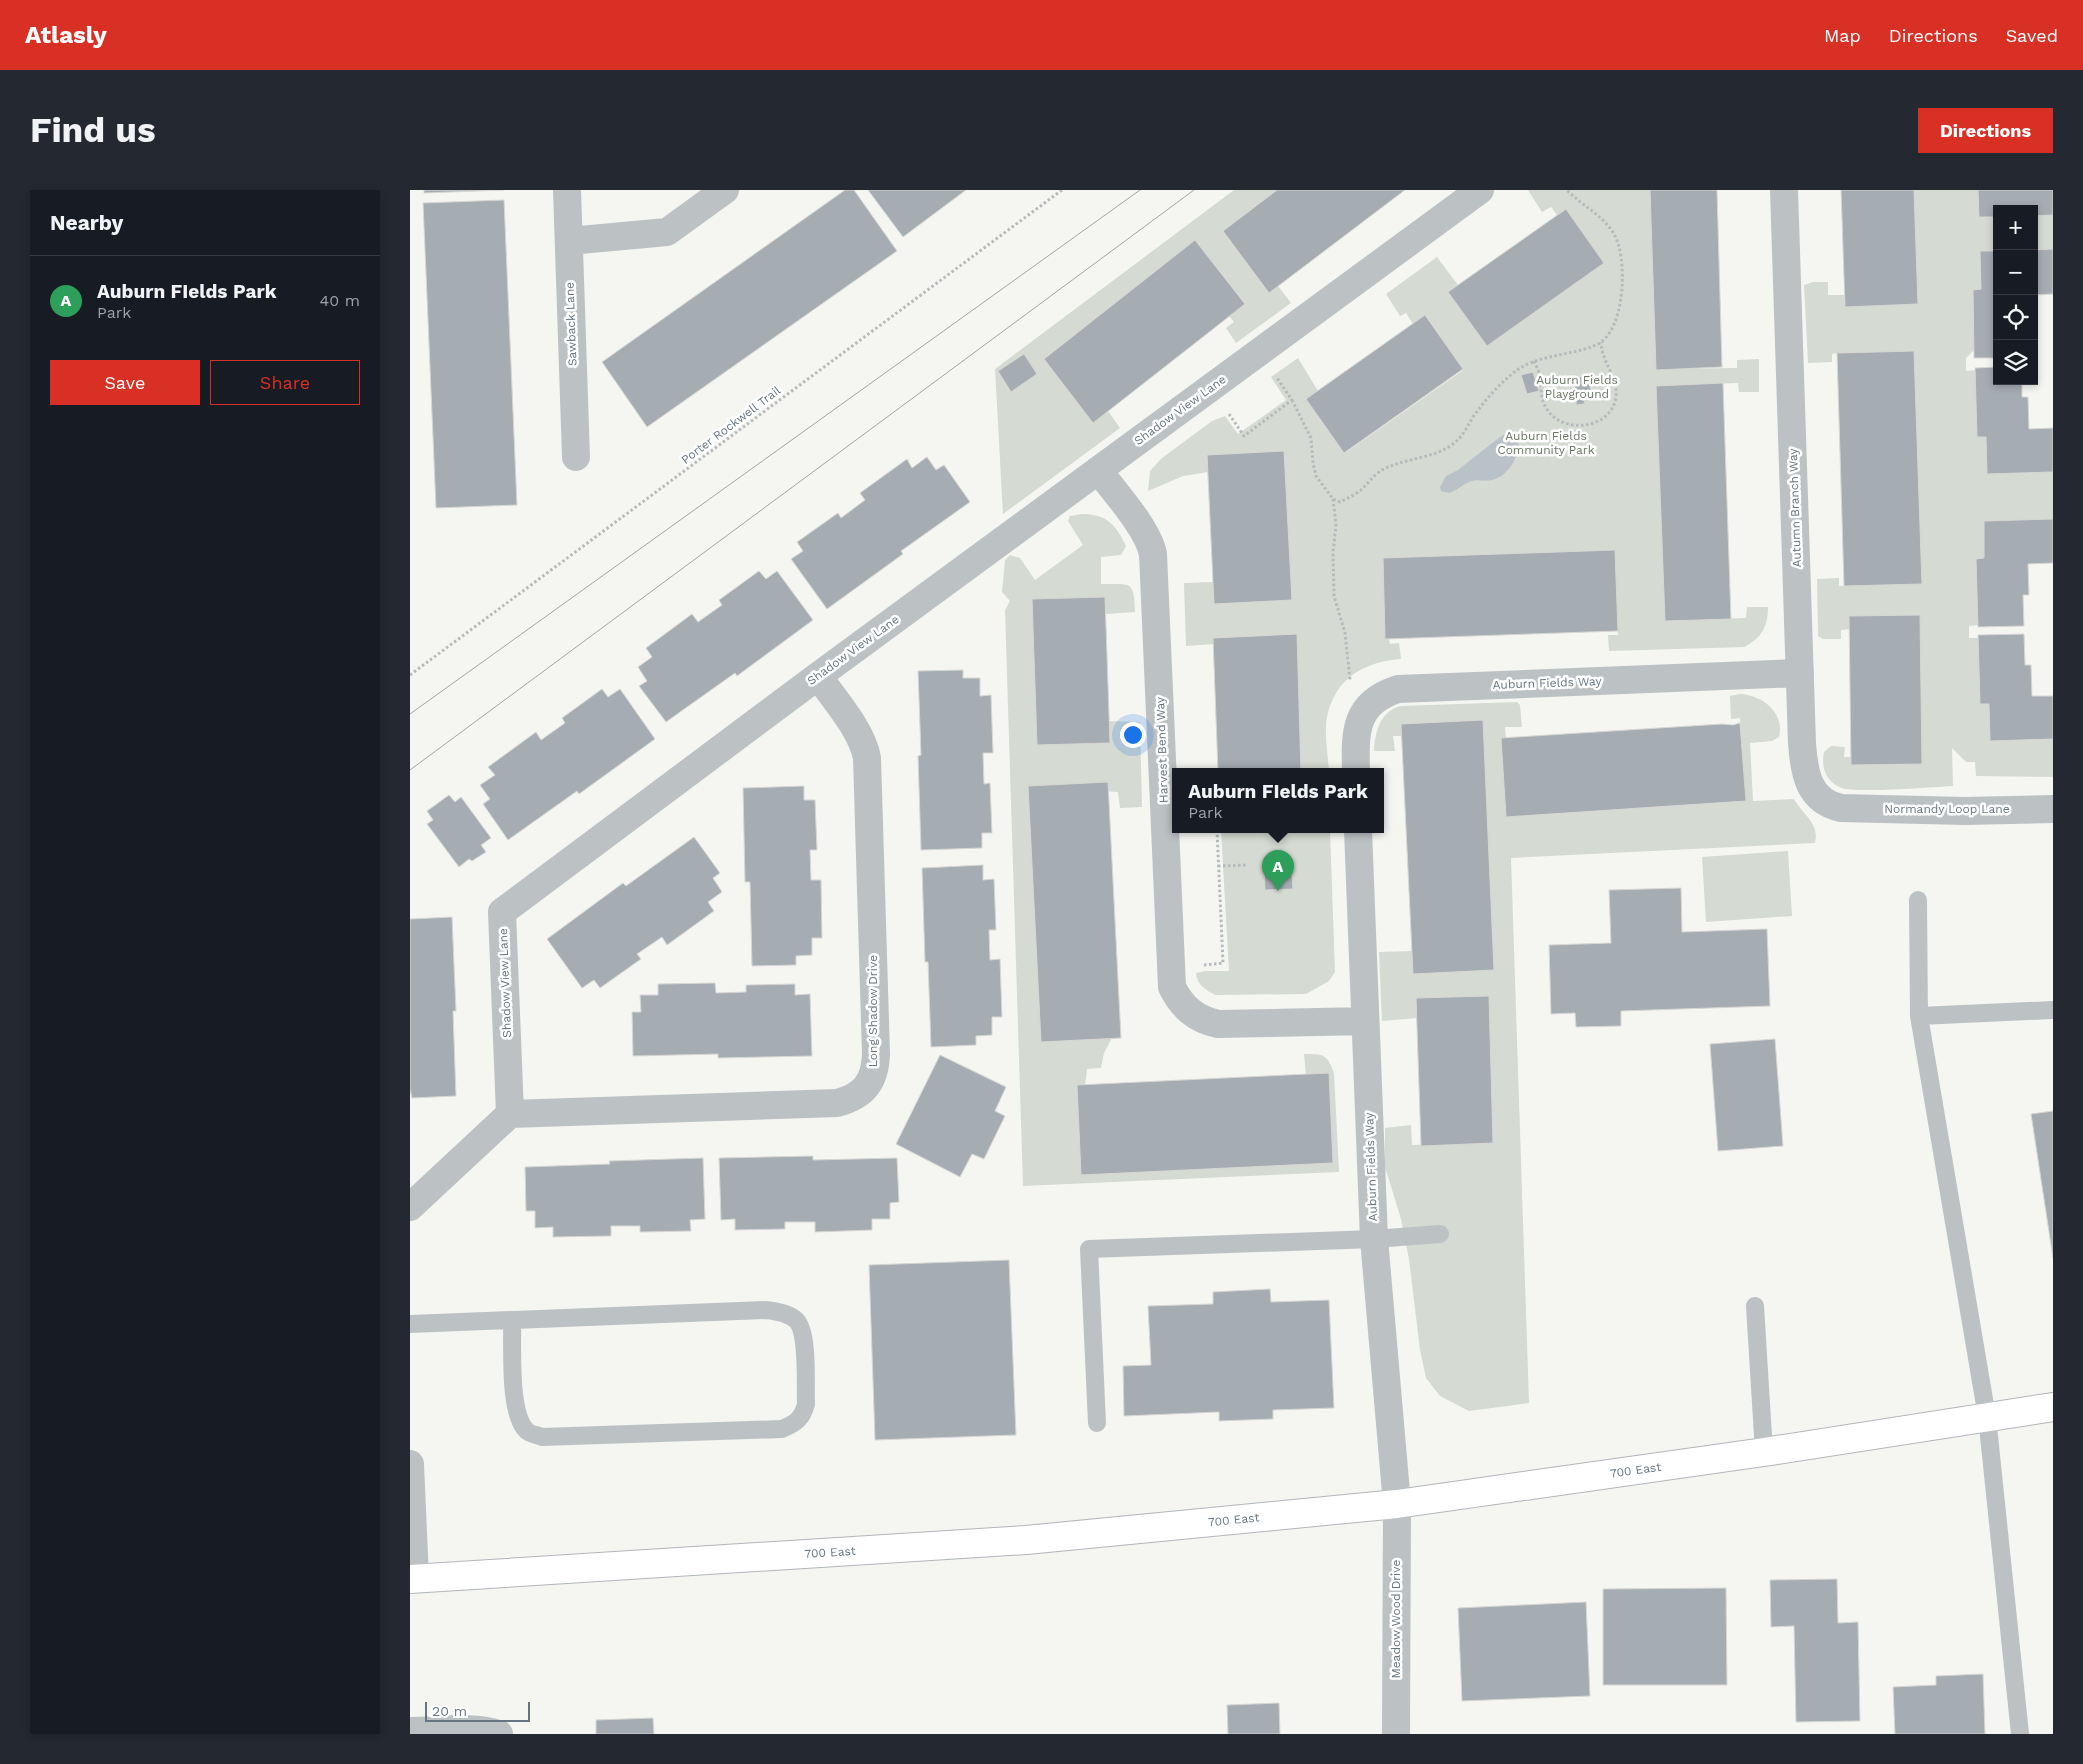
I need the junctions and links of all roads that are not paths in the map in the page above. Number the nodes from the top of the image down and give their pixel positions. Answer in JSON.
{"nodes":[{"id":1,"x":567,"y":190,"type":"edge"},
{"id":2,"x":725,"y":190,"type":"edge"},
{"id":3,"x":1480,"y":190,"type":"edge"},
{"id":4,"x":1784,"y":190,"type":"edge"},
{"id":5,"x":569,"y":241,"type":"junction"},
{"id":6,"x":576,"y":458,"type":"dead end"},
{"id":7,"x":1098,"y":470,"type":"junction"},
{"id":8,"x":1800,"y":673,"type":"junction"},
{"id":9,"x":818,"y":676,"type":"junction"},
{"id":10,"x":1356,"y":768,"type":"edge"},
{"id":11,"x":1841,"y":808,"type":"joint"},
{"id":12,"x":2053,"y":809,"type":"edge"},
{"id":13,"x":1358,"y":833,"type":"edge"},
{"id":14,"x":1918,"y":900,"type":"dead end"},
{"id":15,"x":2053,"y":1010,"type":"edge"},
{"id":16,"x":1919,"y":1016,"type":"junction"},
{"id":17,"x":1366,"y":1021,"type":"junction"},
{"id":18,"x":510,"y":1114,"type":"junction"},
{"id":19,"x":410,"y":1207,"type":"edge"},
{"id":20,"x":1440,"y":1234,"type":"dead end"},
{"id":21,"x":1374,"y":1239,"type":"junction"},
{"id":22,"x":1755,"y":1306,"type":"dead end"},
{"id":23,"x":512,"y":1320,"type":"junction"},
{"id":24,"x":410,"y":1324,"type":"edge"},
{"id":25,"x":2053,"y":1407,"type":"edge"},
{"id":26,"x":1987,"y":1417,"type":"junction"},
{"id":27,"x":1097,"y":1423,"type":"dead end"},
{"id":28,"x":1764,"y":1452,"type":"junction"},
{"id":29,"x":410,"y":1464,"type":"edge"},
{"id":30,"x":1397,"y":1504,"type":"junction"},
{"id":31,"x":412,"y":1578,"type":"edge"},
{"id":32,"x":410,"y":1731,"type":"edge"},
{"id":33,"x":500,"y":1734,"type":"edge"},
{"id":34,"x":1396,"y":1734,"type":"edge"},
{"id":35,"x":2020,"y":1734,"type":"edge"}],
"edges":[{"from":1,"to":5,"type":"street","name":"Sawback Lane"},
{"from":2,"to":5,"type":"street"},
{"from":3,"to":7,"type":"street","name":"Shadow View Lane"},
{"from":4,"to":8,"type":"street","name":"Autumn Branch Way"},
{"from":5,"to":6,"type":"street","name":"Sawback Lane"},
{"from":7,"to":9,"type":"street","name":"Shadow View Lane"},
{"from":7,"to":17,"type":"street","name":"Harvest Bend Way"},
{"from":8,"to":10,"type":"street","name":"Auburn Fields Way"},
{"from":8,"to":11,"type":"street","name":"Autumn Branch Way"},
{"from":9,"to":18,"type":"street","name":"Shadow View Lane"},
{"from":9,"to":18,"type":"street","name":"Long Shadow Drive"},
{"from":11,"to":12,"type":"street","name":"Normandy Loop Lane"},
{"from":13,"to":17,"type":"street","name":"Auburn Fields Way"},
{"from":14,"to":16,"type":"lane"},
{"from":15,"to":16,"type":"lane"},
{"from":16,"to":26,"type":"lane"},
{"from":17,"to":21,"type":"street","name":"Auburn Fields Way"},
{"from":18,"to":19,"type":"street"},
{"from":20,"to":21,"type":"lane"},
{"from":21,"to":27,"type":"lane"},
{"from":21,"to":30,"type":"street","name":"Auburn Fields Way"},
{"from":22,"to":28,"type":"lane"},
{"from":23,"to":23,"type":"lane"},
{"from":23,"to":24,"type":"lane"},
{"from":25,"to":26,"type":"main road","name":"700 East"},
{"from":26,"to":28,"type":"main road","name":"700 East"},
{"from":26,"to":35,"type":"lane"},
{"from":28,"to":30,"type":"main road","name":"700 East"},
{"from":29,"to":31,"type":"street"},
{"from":30,"to":31,"type":"main road","name":"700 East"},
{"from":30,"to":34,"type":"street","name":"Meadow Wood Drive"},
{"from":32,"to":33,"type":"street"}]}
